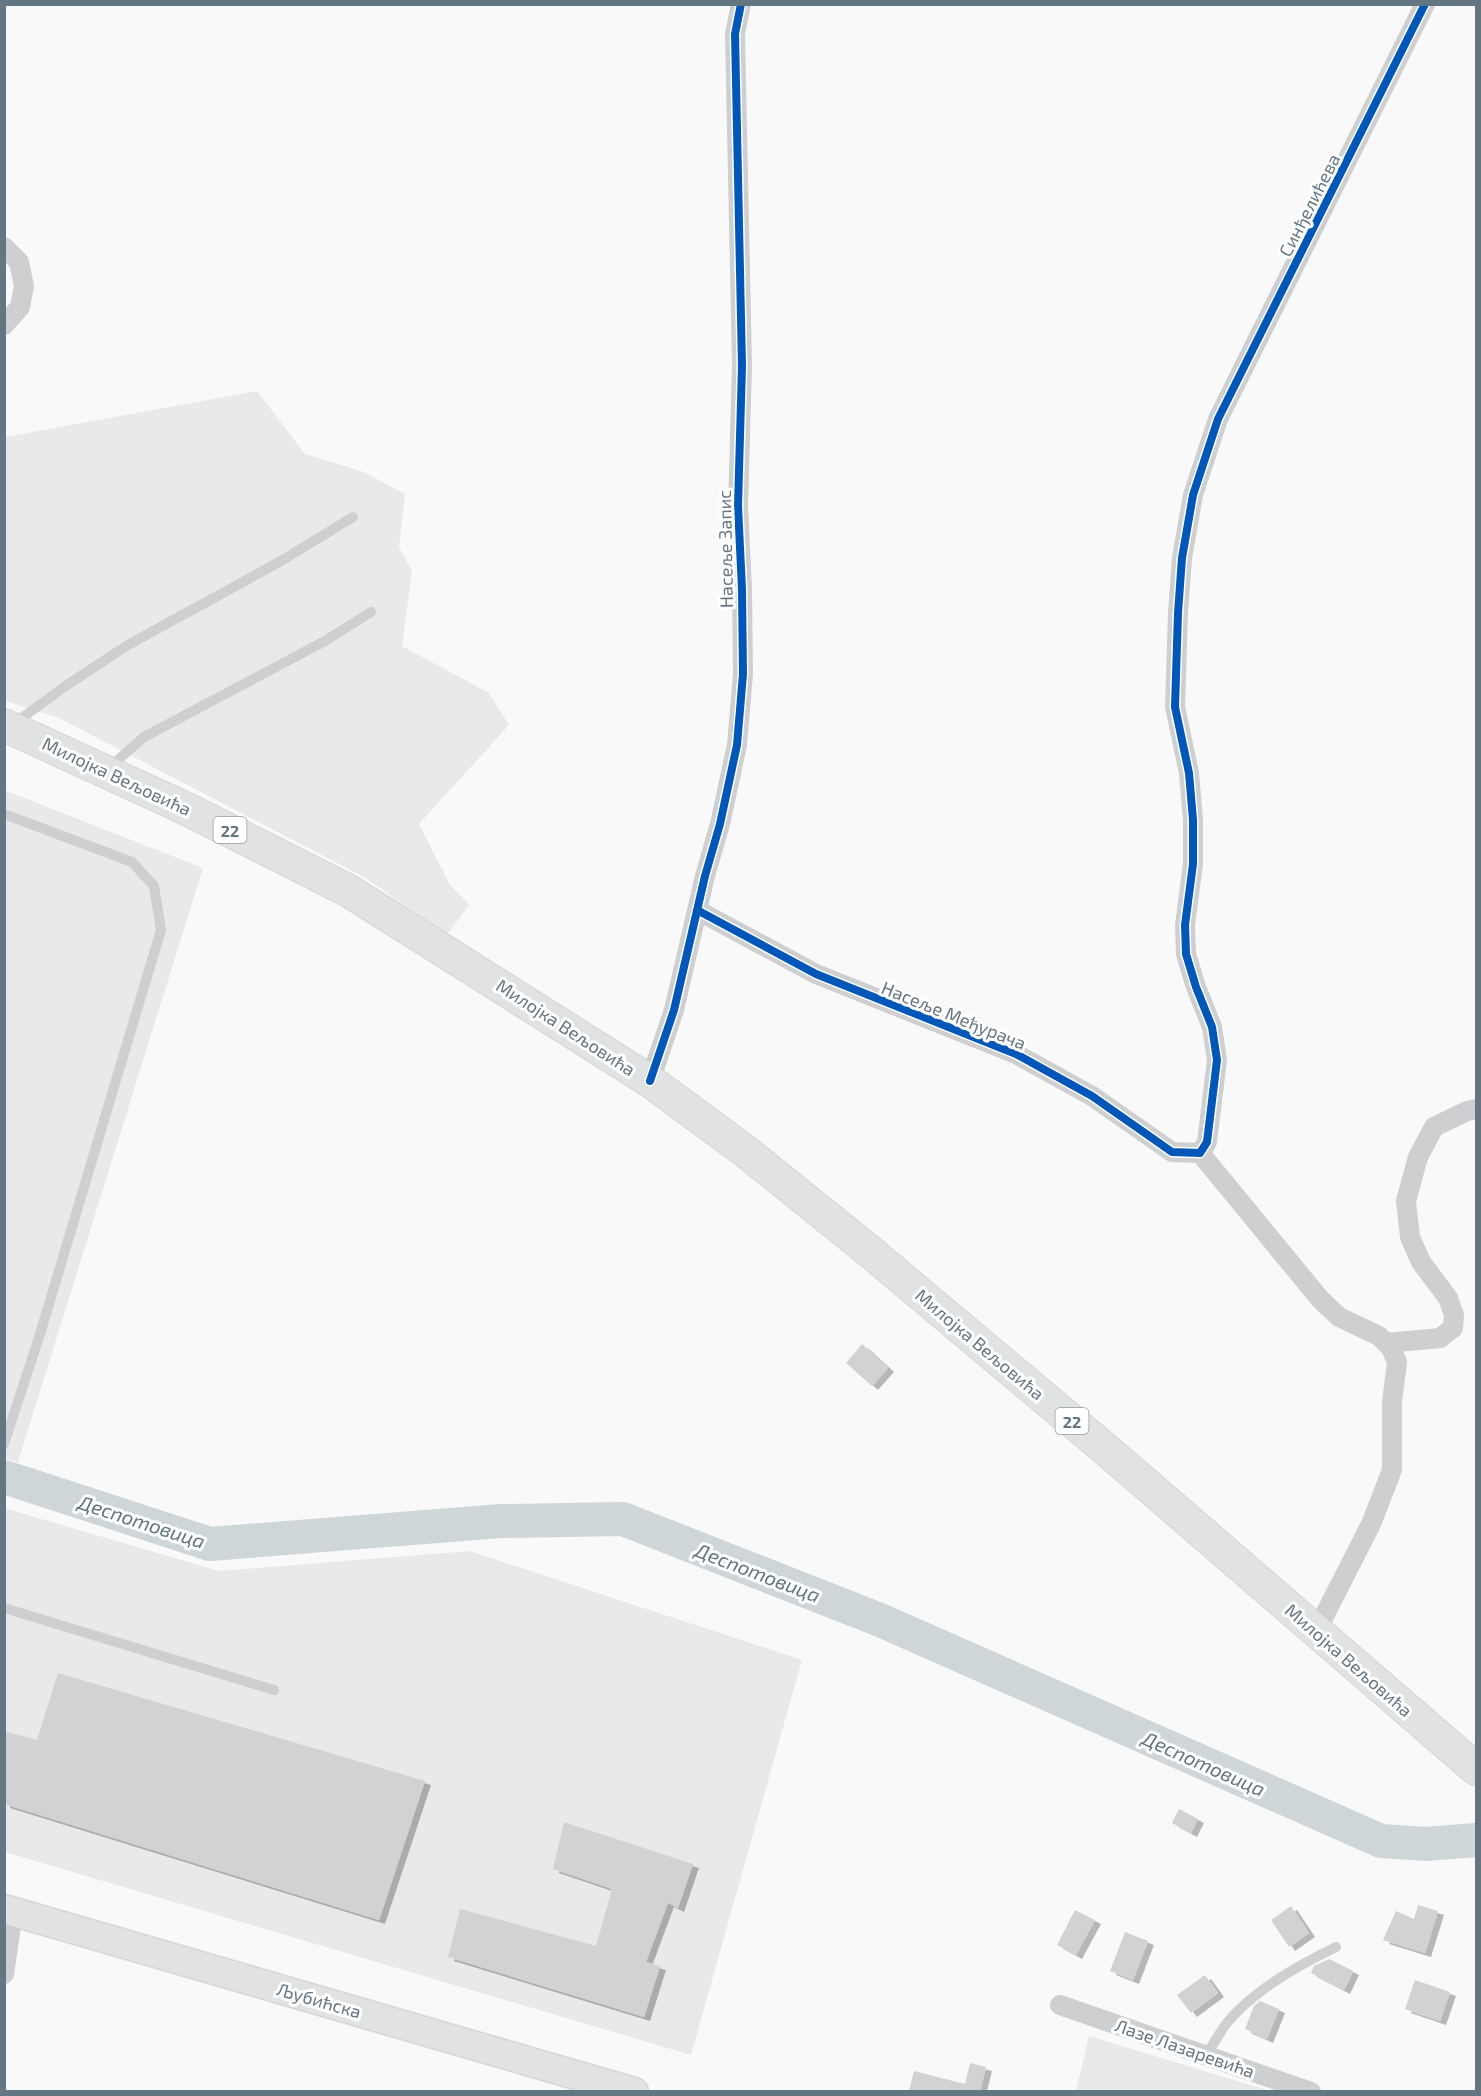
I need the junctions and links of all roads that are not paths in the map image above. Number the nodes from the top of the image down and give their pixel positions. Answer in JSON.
{"nodes":[{"id":1,"x":741,"y":4,"type":"edge"},
{"id":2,"x":1425,"y":4,"type":"edge"},
{"id":3,"x":4,"y":247,"type":"edge"},
{"id":4,"x":4,"y":325,"type":"edge"},
{"id":5,"x":353,"y":517,"type":"dead end"},
{"id":6,"x":371,"y":612,"type":"dead end"},
{"id":7,"x":7,"y":726,"type":"edge"},
{"id":8,"x":104,"y":772,"type":"junction"},
{"id":9,"x":4,"y":814,"type":"edge"},
{"id":10,"x":697,"y":910,"type":"junction"},
{"id":11,"x":651,"y":1081,"type":"junction"},
{"id":12,"x":1476,"y":1109,"type":"edge"},
{"id":13,"x":1200,"y":1153,"type":"junction"},
{"id":14,"x":1386,"y":1343,"type":"junction"},
{"id":15,"x":4,"y":1444,"type":"edge"},
{"id":16,"x":4,"y":1608,"type":"edge"},
{"id":17,"x":1316,"y":1632,"type":"junction"},
{"id":18,"x":274,"y":1690,"type":"dead end"},
{"id":19,"x":1476,"y":1769,"type":"edge"},
{"id":20,"x":9,"y":1910,"type":"edge"},
{"id":21,"x":1335,"y":1947,"type":"dead end"},
{"id":22,"x":4,"y":1974,"type":"edge"},
{"id":23,"x":1060,"y":2005,"type":"dead end"},
{"id":24,"x":1206,"y":2055,"type":"junction"},
{"id":25,"x":634,"y":2091,"type":"edge"},
{"id":26,"x":1311,"y":2091,"type":"edge"}],
"edges":[{"from":1,"to":10,"type":"street","name":"Насеље Запис"},
{"from":2,"to":13,"type":"street","name":"Синђелићева"},
{"from":3,"to":4,"type":"street"},
{"from":5,"to":7,"type":"lane"},
{"from":6,"to":8,"type":"lane"},
{"from":7,"to":8,"type":"main road","name":"Милојка Вељовића","number":"22"},
{"from":8,"to":11,"type":"main road","name":"Милојка Вељовића","number":"22"},
{"from":9,"to":15,"type":"lane"},
{"from":10,"to":11,"type":"street","name":"Насеље Запис"},
{"from":10,"to":13,"type":"street","name":"Насеље Међурача"},
{"from":11,"to":17,"type":"main road","name":"Милојка Вељовића","number":"22"},
{"from":12,"to":14,"type":"street"},
{"from":13,"to":14,"type":"street"},
{"from":14,"to":17,"type":"street"},
{"from":16,"to":18,"type":"lane"},
{"from":17,"to":19,"type":"main road","name":"Милојка Вељовића","number":"22"},
{"from":20,"to":22,"type":"street"},
{"from":20,"to":25,"type":"street","name":"Љубићска"},
{"from":21,"to":24,"type":"lane"},
{"from":23,"to":24,"type":"street","name":"Лазе Лазаревића"},
{"from":24,"to":26,"type":"street","name":"Лазе Лазаревића"}]}
